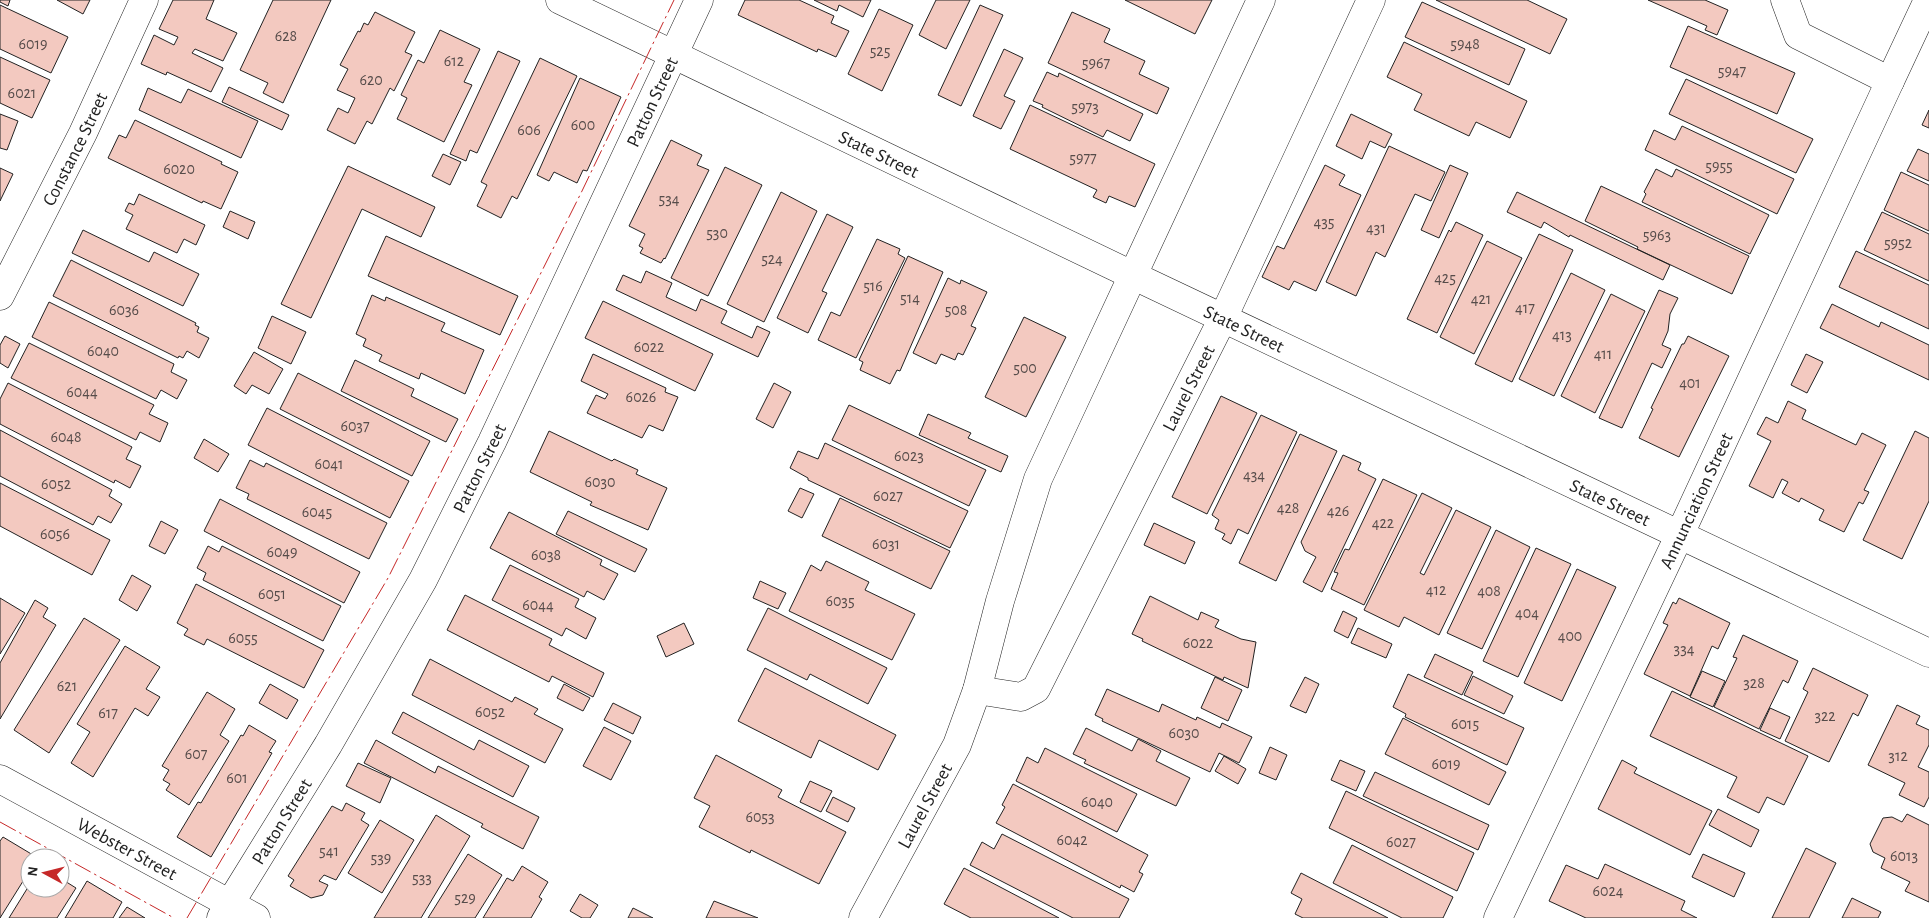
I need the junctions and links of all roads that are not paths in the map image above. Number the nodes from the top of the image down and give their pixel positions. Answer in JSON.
{"nodes":[{"id":1,"x":144,"y":0,"type":"edge"},
{"id":2,"x":560,"y":0,"type":"edge"},
{"id":3,"x":699,"y":0,"type":"edge"},
{"id":4,"x":1261,"y":0,"type":"edge"},
{"id":5,"x":1371,"y":0,"type":"edge"},
{"id":6,"x":1785,"y":0,"type":"edge"},
{"id":7,"x":1928,"y":3,"type":"edge"},
{"id":8,"x":672,"y":55,"type":"junction"},
{"id":9,"x":1890,"y":81,"type":"junction"},
{"id":10,"x":1132,"y":275,"type":"junction"},
{"id":11,"x":0,"y":296,"type":"edge"},
{"id":12,"x":1223,"y":318,"type":"junction"},
{"id":13,"x":1680,"y":534,"type":"junction"},
{"id":14,"x":1929,"y":653,"type":"edge"},
{"id":15,"x":977,"y":690,"type":"junction"},
{"id":16,"x":0,"y":779,"type":"edge"},
{"id":17,"x":226,"y":911,"type":"edge"},
{"id":18,"x":256,"y":918,"type":"edge"},
{"id":19,"x":863,"y":918,"type":"edge"},
{"id":20,"x":1498,"y":918,"type":"edge"}],
"edges":[{"from":1,"to":11,"type":"street","name":"Constance Street"},
{"from":2,"to":8,"type":"street","name":"State Street"},
{"from":3,"to":8,"type":"street","name":"Patton Street"},
{"from":4,"to":10,"type":"street","name":"Laurel Street"},
{"from":5,"to":12,"type":"street","name":"Laurel Street"},
{"from":6,"to":9,"type":"street"},
{"from":7,"to":9,"type":"street","name":"Annunciation Street"},
{"from":8,"to":10,"type":"street","name":"State Street"},
{"from":8,"to":17,"type":"street","name":"Patton Street"},
{"from":9,"to":13,"type":"street","name":"Annunciation Street"},
{"from":10,"to":12,"type":"street","name":"State Street"},
{"from":10,"to":15,"type":"street","name":"Laurel Street"},
{"from":12,"to":13,"type":"street","name":"State Street"},
{"from":12,"to":15,"type":"street","name":"Laurel Street"},
{"from":13,"to":14,"type":"street","name":"State Street"},
{"from":13,"to":20,"type":"street","name":"Annunciation Street"},
{"from":15,"to":19,"type":"street","name":"Laurel Street"},
{"from":16,"to":17,"type":"street","name":"Webster Street"},
{"from":17,"to":18,"type":"street","name":"Webster Street"}]}
